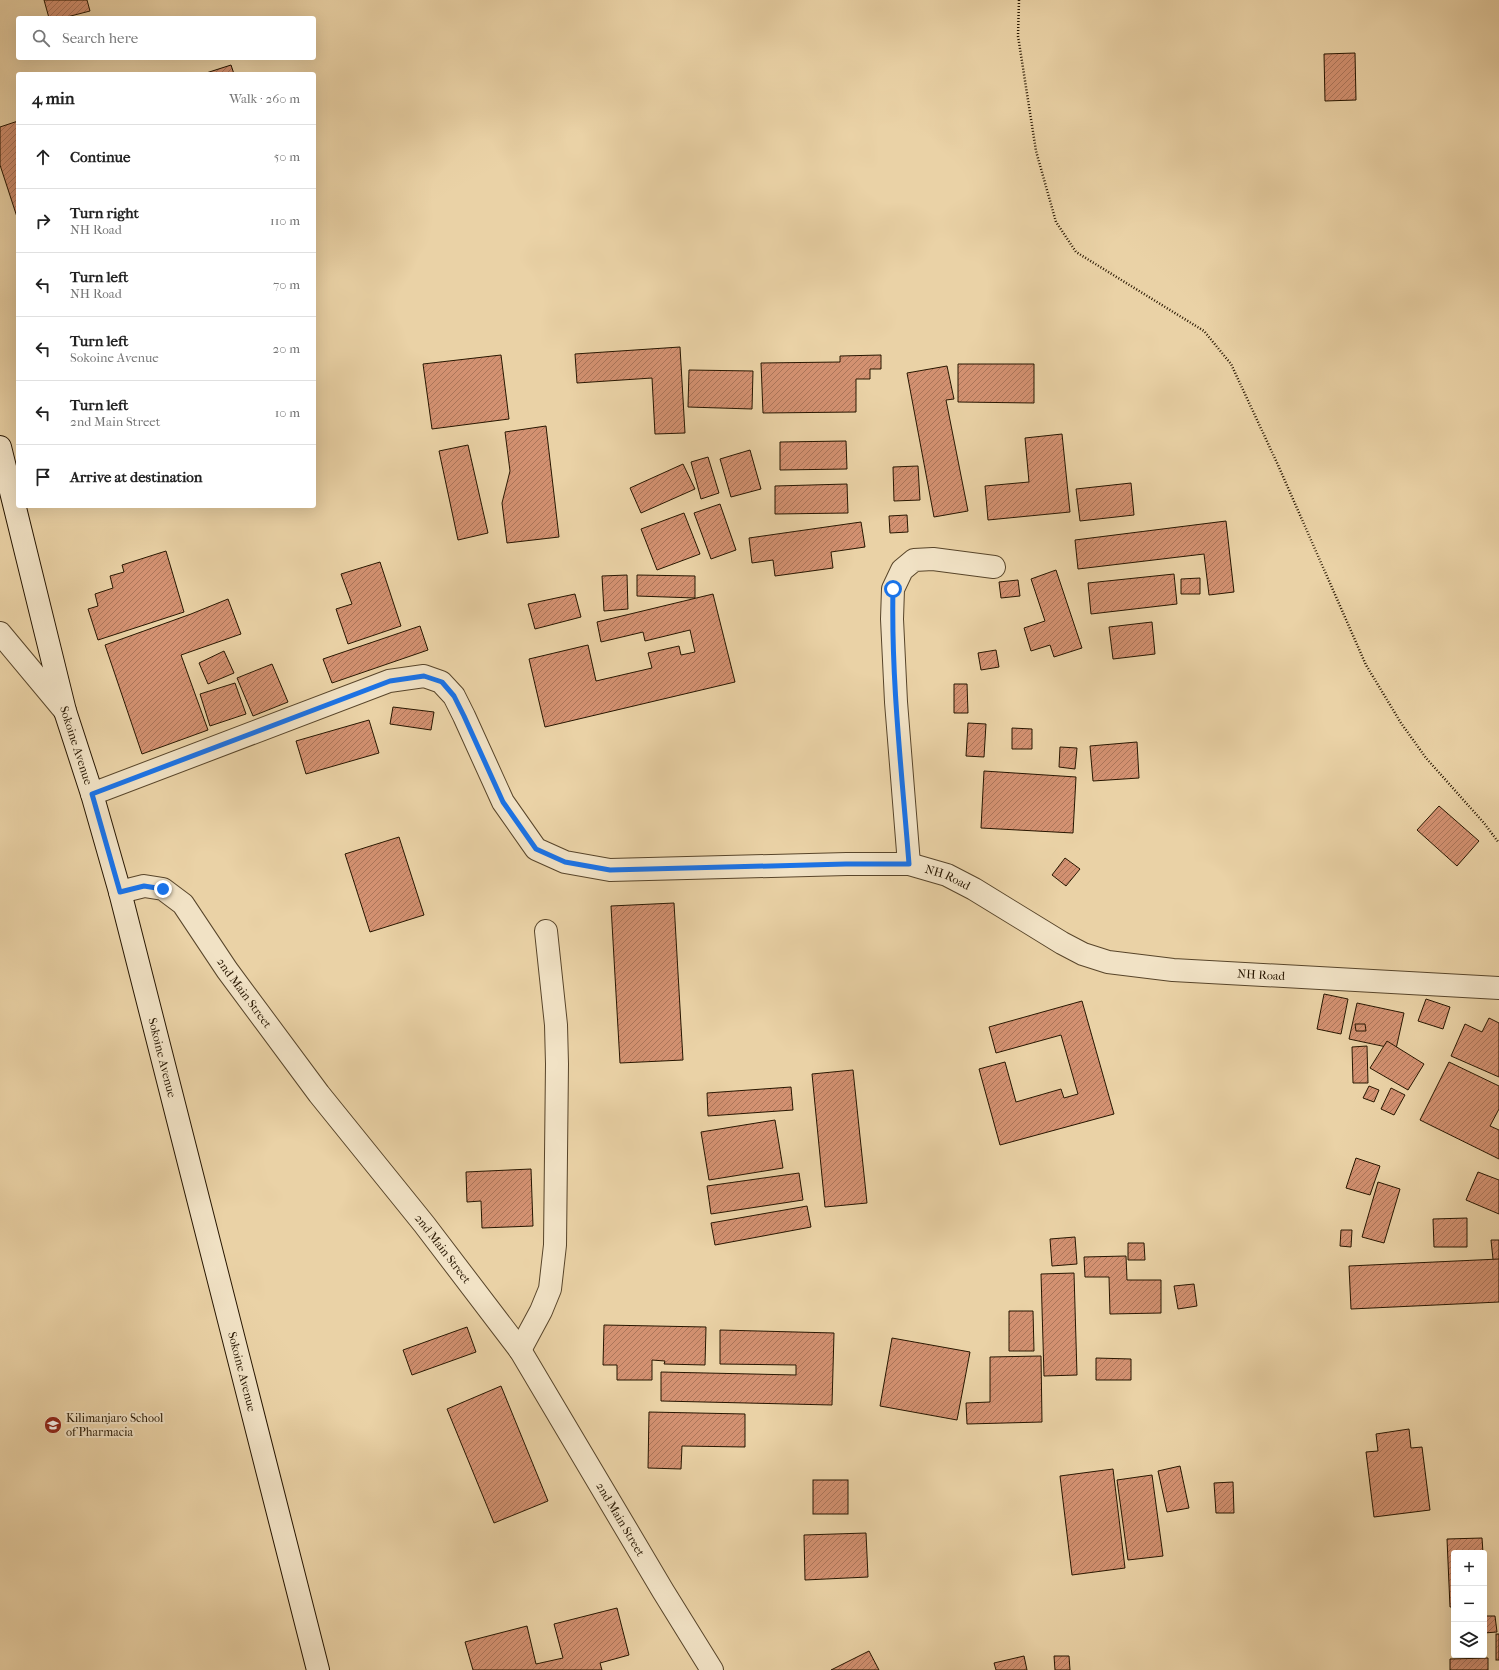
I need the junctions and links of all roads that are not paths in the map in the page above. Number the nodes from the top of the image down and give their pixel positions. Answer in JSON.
{"nodes":[{"id":1,"x":0,"y":447,"type":"edge"},
{"id":2,"x":994,"y":567,"type":"dead end"},
{"id":3,"x":0,"y":633,"type":"edge"},
{"id":4,"x":65,"y":711,"type":"junction"},
{"id":5,"x":92,"y":794,"type":"junction"},
{"id":6,"x":909,"y":864,"type":"junction"},
{"id":7,"x":120,"y":892,"type":"junction"},
{"id":8,"x":546,"y":931,"type":"dead end"},
{"id":9,"x":1499,"y":988,"type":"edge"},
{"id":10,"x":520,"y":1350,"type":"junction"},
{"id":11,"x":318,"y":1670,"type":"edge"},
{"id":12,"x":712,"y":1670,"type":"edge"}],
"edges":[{"from":1,"to":4,"type":"street","name":"Sokoine Avenue"},
{"from":2,"to":6,"type":"street"},
{"from":3,"to":4,"type":"street"},
{"from":4,"to":5,"type":"street","name":"Sokoine Avenue"},
{"from":5,"to":6,"type":"street","name":"NH Road"},
{"from":5,"to":7,"type":"street","name":"Sokoine Avenue"},
{"from":6,"to":9,"type":"street","name":"NH Road"},
{"from":7,"to":10,"type":"street","name":"2nd Main Street"},
{"from":7,"to":11,"type":"street","name":"Sokoine Avenue"},
{"from":8,"to":10,"type":"street"},
{"from":10,"to":12,"type":"street","name":"2nd Main Street"}]}
